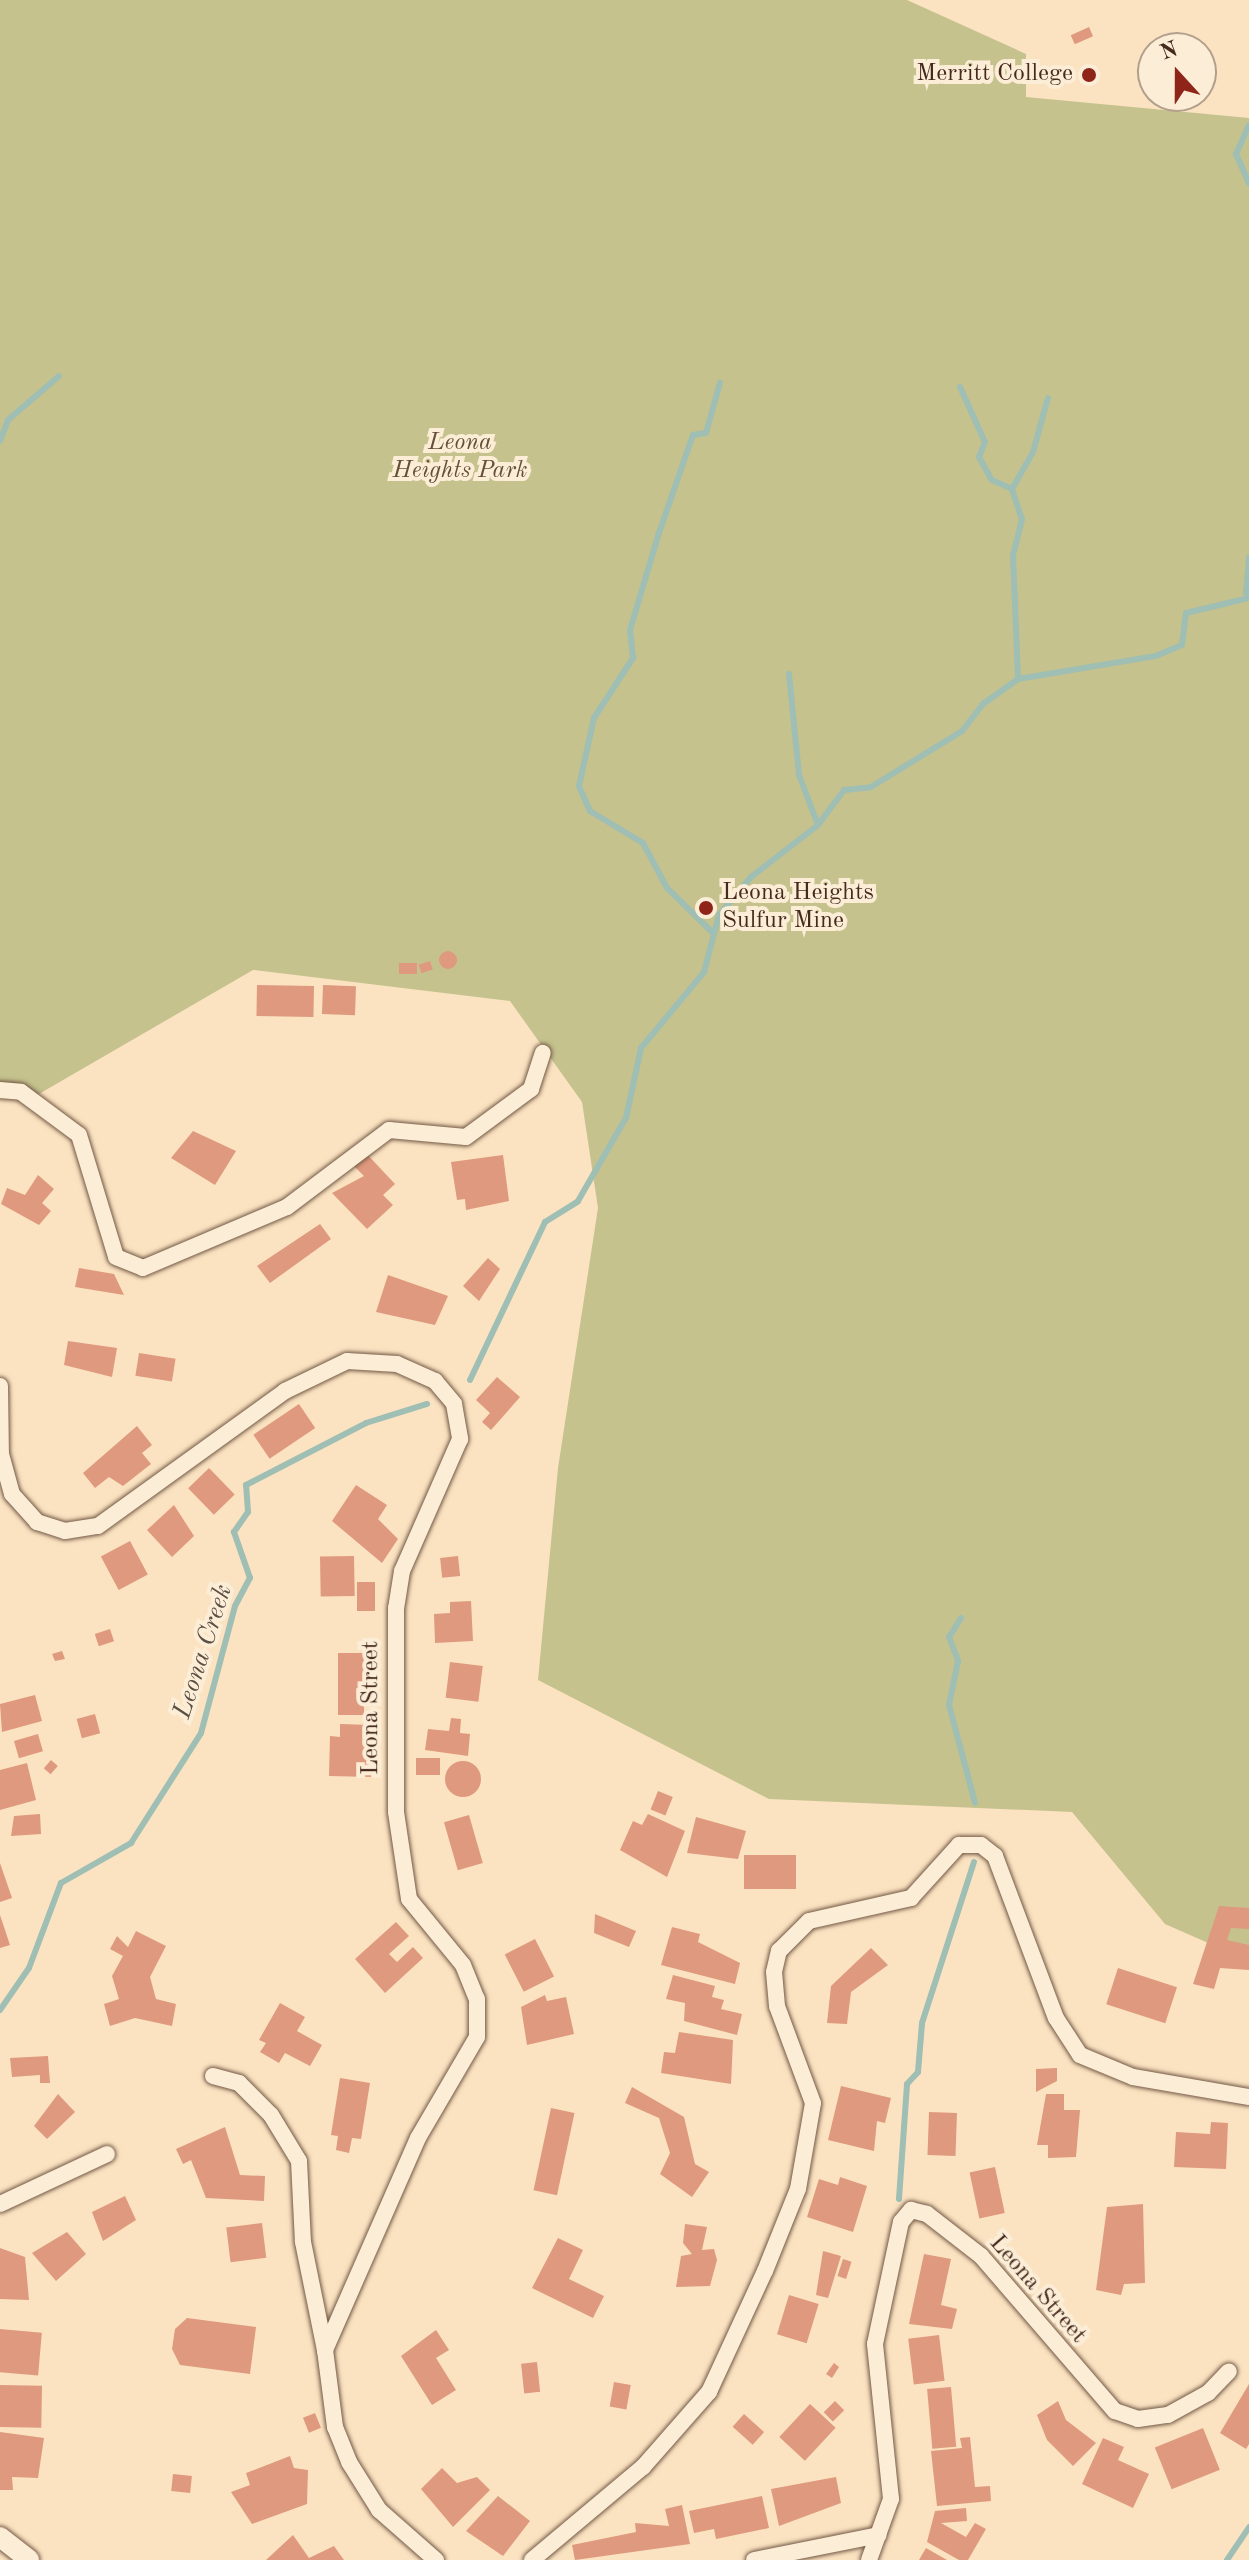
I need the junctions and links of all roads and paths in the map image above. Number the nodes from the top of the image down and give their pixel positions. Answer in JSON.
{"nodes":[{"id":1,"x":543,"y":1053,"type":"dead end"},
{"id":2,"x":0,"y":1090,"type":"edge"},
{"id":3,"x":0,"y":1386,"type":"edge"},
{"id":4,"x":213,"y":2076,"type":"dead end"},
{"id":5,"x":1249,"y":2097,"type":"edge"},
{"id":6,"x":107,"y":2154,"type":"dead end"},
{"id":7,"x":0,"y":2204,"type":"edge"},
{"id":8,"x":325,"y":2350,"type":"junction"},
{"id":9,"x":1229,"y":2371,"type":"dead end"},
{"id":10,"x":879,"y":2535,"type":"junction"},
{"id":11,"x":0,"y":2537,"type":"edge"},
{"id":12,"x":29,"y":2560,"type":"edge"},
{"id":13,"x":436,"y":2560,"type":"edge"},
{"id":14,"x":532,"y":2560,"type":"edge"},
{"id":15,"x":754,"y":2560,"type":"edge"},
{"id":16,"x":869,"y":2560,"type":"edge"}],
"edges":[{"from":1,"to":2,"type":"street"},
{"from":3,"to":8,"type":"street","name":"Leona Street"},
{"from":4,"to":8,"type":"street"},
{"from":5,"to":14,"type":"street"},
{"from":6,"to":7,"type":"street"},
{"from":8,"to":13,"type":"street"},
{"from":9,"to":10,"type":"street","name":"Leona Street"},
{"from":10,"to":15,"type":"street"},
{"from":10,"to":16,"type":"street"},
{"from":11,"to":12,"type":"street"}]}
